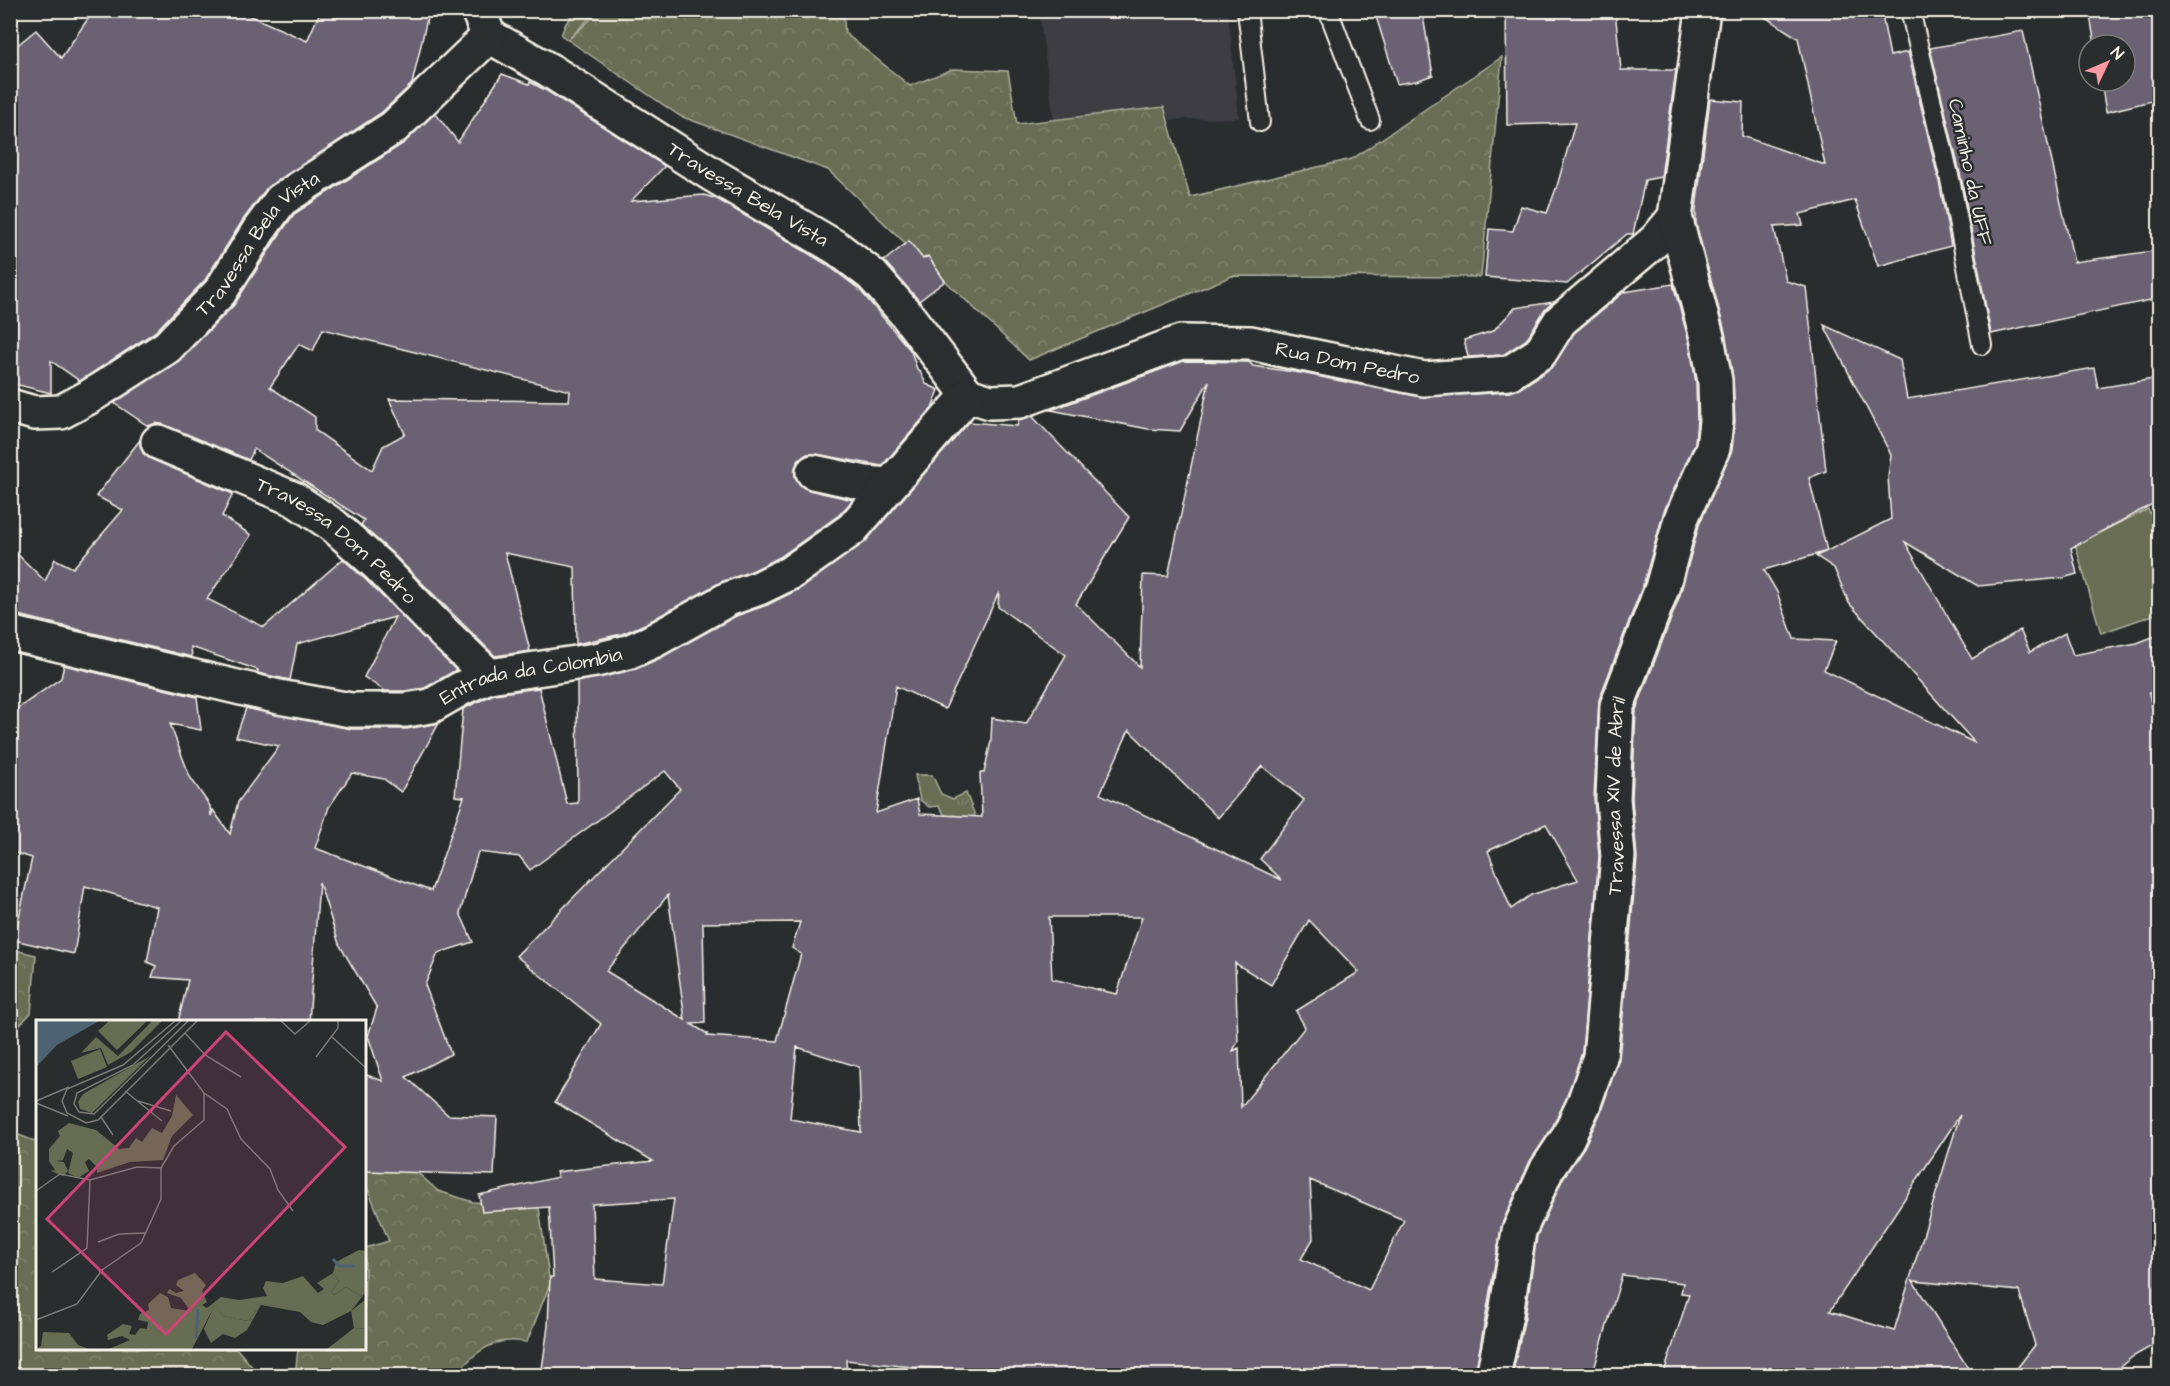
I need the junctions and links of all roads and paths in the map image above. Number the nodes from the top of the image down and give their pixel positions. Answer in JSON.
{"nodes":[{"id":1,"x":1247,"y":10,"type":"edge"},
{"id":2,"x":1328,"y":10,"type":"edge"},
{"id":3,"x":1703,"y":10,"type":"edge"},
{"id":4,"x":1910,"y":10,"type":"edge"},
{"id":5,"x":484,"y":23,"type":"edge"},
{"id":6,"x":1370,"y":120,"type":"dead end"},
{"id":7,"x":1260,"y":122,"type":"dead end"},
{"id":8,"x":1676,"y":217,"type":"junction"},
{"id":9,"x":1982,"y":345,"type":"dead end"},
{"id":10,"x":968,"y":395,"type":"junction"},
{"id":11,"x":10,"y":406,"type":"edge"},
{"id":12,"x":158,"y":442,"type":"dead end"},
{"id":13,"x":813,"y":472,"type":"dead end"},
{"id":14,"x":888,"y":485,"type":"junction"},
{"id":15,"x":10,"y":633,"type":"edge"},
{"id":16,"x":489,"y":676,"type":"junction"},
{"id":17,"x":1493,"y":1376,"type":"edge"}],
"edges":[{"from":1,"to":7,"type":"lane"},
{"from":2,"to":6,"type":"lane"},
{"from":3,"to":8,"type":"street"},
{"from":4,"to":9,"type":"lane","name":"Caminho da UFF"},
{"from":5,"to":10,"type":"street","name":"Travessa Bela Vista"},
{"from":5,"to":11,"type":"street","name":"Travessa Bela Vista"},
{"from":8,"to":10,"type":"street","name":"Rua Dom Pedro"},
{"from":8,"to":17,"type":"street","name":"Travessa XIV de Abril"},
{"from":10,"to":14,"type":"street","name":"Entrada da Colombia"},
{"from":12,"to":16,"type":"street","name":"Travessa Dom Pedro"},
{"from":13,"to":14,"type":"street"},
{"from":14,"to":16,"type":"street","name":"Entrada da Colombia"},
{"from":15,"to":16,"type":"street","name":"Entrada da Colombia"}]}
